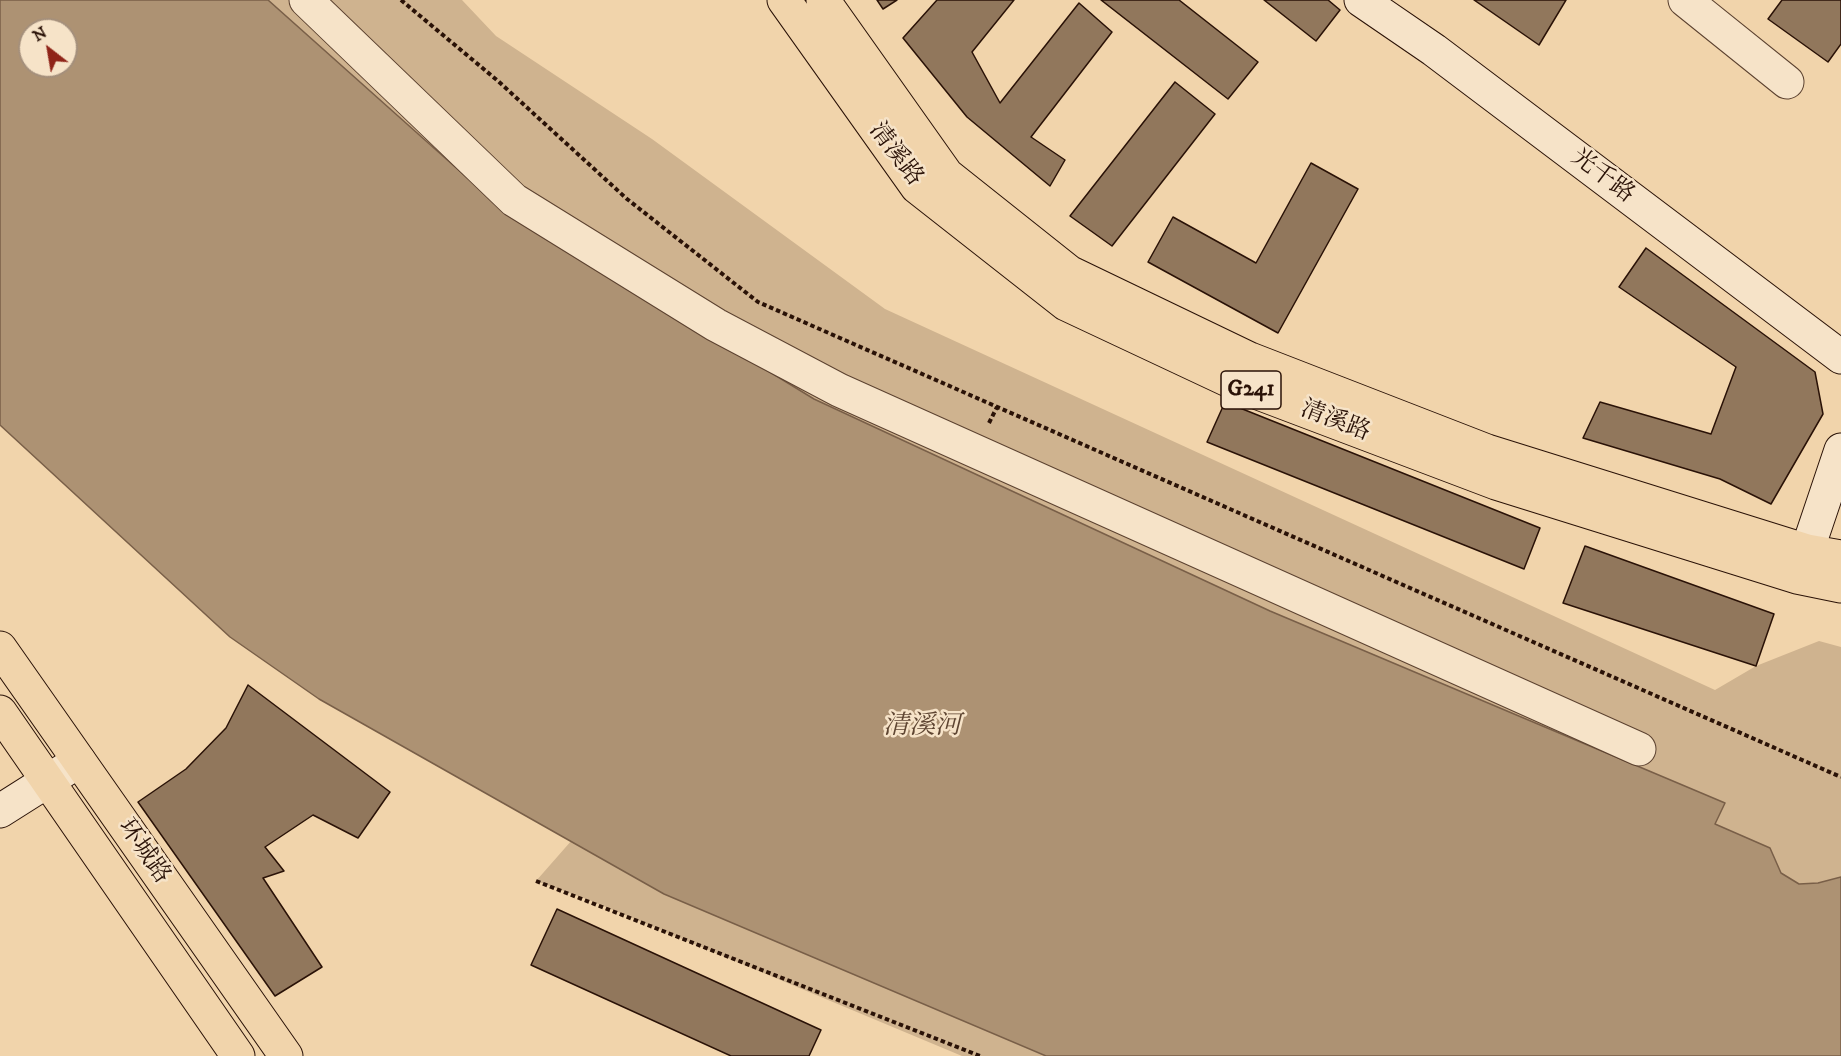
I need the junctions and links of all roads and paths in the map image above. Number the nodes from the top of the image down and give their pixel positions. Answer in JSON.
{"nodes":[{"id":1,"x":306,"y":0,"type":"edge"},
{"id":2,"x":401,"y":0,"type":"edge"},
{"id":3,"x":784,"y":0,"type":"edge"},
{"id":4,"x":824,"y":0,"type":"edge"},
{"id":5,"x":1361,"y":0,"type":"edge"},
{"id":6,"x":1685,"y":0,"type":"edge"},
{"id":7,"x":1787,"y":82,"type":"dead end"},
{"id":8,"x":1841,"y":357,"type":"edge"},
{"id":9,"x":1841,"y":450,"type":"edge"},
{"id":10,"x":1807,"y":551,"type":"junction"},
{"id":11,"x":1841,"y":557,"type":"edge"},
{"id":12,"x":1841,"y":586,"type":"edge"},
{"id":13,"x":0,"y":648,"type":"edge"},
{"id":14,"x":0,"y":712,"type":"edge"},
{"id":15,"x":1639,"y":748,"type":"dead end"},
{"id":16,"x":79,"y":760,"type":"junction"},
{"id":17,"x":1841,"y":777,"type":"edge"},
{"id":18,"x":49,"y":781,"type":"junction"},
{"id":19,"x":0,"y":811,"type":"edge"},
{"id":20,"x":536,"y":881,"type":"dead end"},
{"id":21,"x":238,"y":1056,"type":"edge"},
{"id":22,"x":286,"y":1056,"type":"edge"},
{"id":23,"x":980,"y":1056,"type":"edge"}],
"edges":[{"from":1,"to":15,"type":"street"},
{"from":2,"to":17,"type":"path"},
{"from":3,"to":12,"type":"main road","name":"清溪路","number":"G241"},
{"from":4,"to":10,"type":"main road","name":"清溪路","number":"G241"},
{"from":5,"to":8,"type":"street","name":"光千路"},
{"from":6,"to":7,"type":"street"},
{"from":9,"to":10,"type":"street"},
{"from":10,"to":11,"type":"main road","name":"清溪路","number":"G241"},
{"from":13,"to":16,"type":"main road","name":"环城路"},
{"from":14,"to":18,"type":"main road","name":"环城路"},
{"from":16,"to":18,"type":"street"},
{"from":16,"to":22,"type":"main road","name":"环城路"},
{"from":18,"to":19,"type":"street"},
{"from":18,"to":21,"type":"main road","name":"环城路"},
{"from":20,"to":23,"type":"path"}]}
